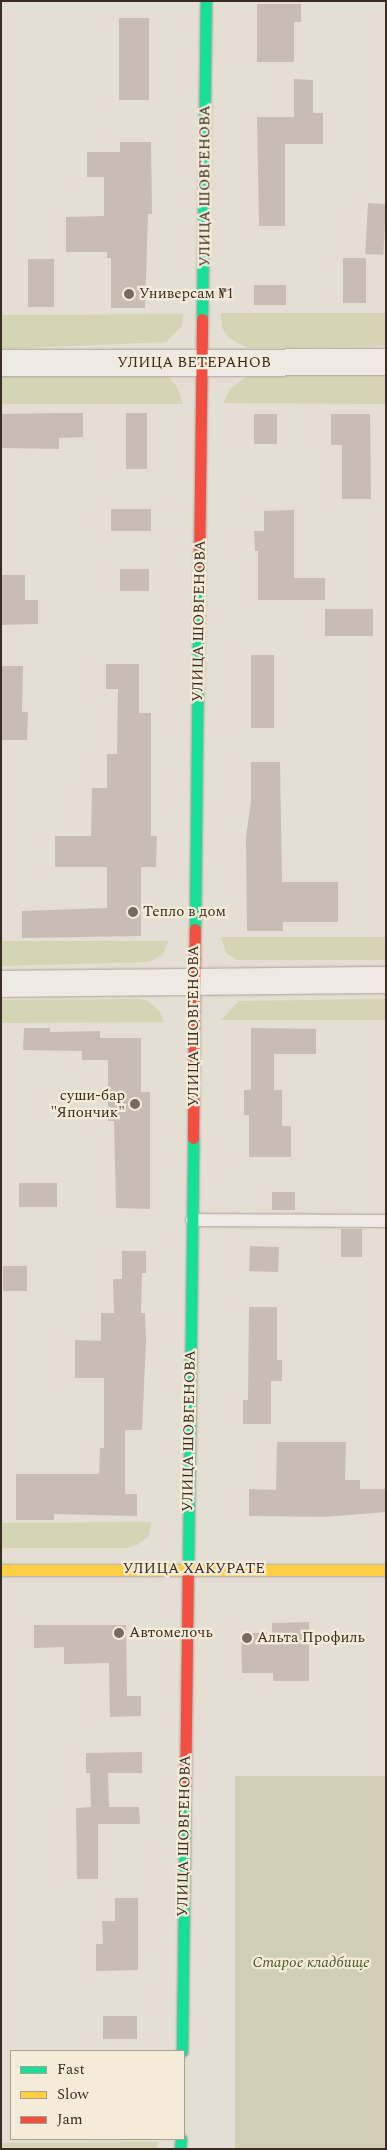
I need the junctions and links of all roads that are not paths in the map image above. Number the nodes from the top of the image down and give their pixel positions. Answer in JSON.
{"nodes":[{"id":1,"x":206,"y":1,"type":"edge"},
{"id":2,"x":203,"y":362,"type":"junction"},
{"id":3,"x":386,"y":362,"type":"edge"},
{"id":4,"x":1,"y":363,"type":"edge"},
{"id":5,"x":386,"y":980,"type":"edge"},
{"id":6,"x":194,"y":982,"type":"junction"},
{"id":7,"x":1,"y":984,"type":"edge"},
{"id":8,"x":192,"y":1220,"type":"junction"},
{"id":9,"x":386,"y":1220,"type":"edge"},
{"id":10,"x":187,"y":1568,"type":"junction"},
{"id":11,"x":1,"y":1570,"type":"edge"},
{"id":12,"x":386,"y":1570,"type":"edge"},
{"id":13,"x":182,"y":2050,"type":"edge"}],
"edges":[{"from":1,"to":2,"type":"main road","name":"УЛИЦА ШОВГЕНОВА"},
{"from":2,"to":3,"type":"street","name":"УЛИЦА ВЕТЕРАНОВ"},
{"from":2,"to":4,"type":"street","name":"УЛИЦА ВЕТЕРАНОВ"},
{"from":2,"to":6,"type":"main road","name":"УЛИЦА ШОВГЕНОВА"},
{"from":5,"to":6,"type":"street"},
{"from":6,"to":7,"type":"street"},
{"from":6,"to":8,"type":"main road","name":"УЛИЦА ШОВГЕНОВА"},
{"from":8,"to":9,"type":"lane"},
{"from":8,"to":10,"type":"main road","name":"УЛИЦА ШОВГЕНОВА"},
{"from":10,"to":11,"type":"main road","name":"УЛИЦА ХАКУРАТЕ"},
{"from":10,"to":12,"type":"main road","name":"УЛИЦА ХАКУРАТЕ"},
{"from":10,"to":13,"type":"main road","name":"УЛИЦА ШОВГЕНОВА"}]}
